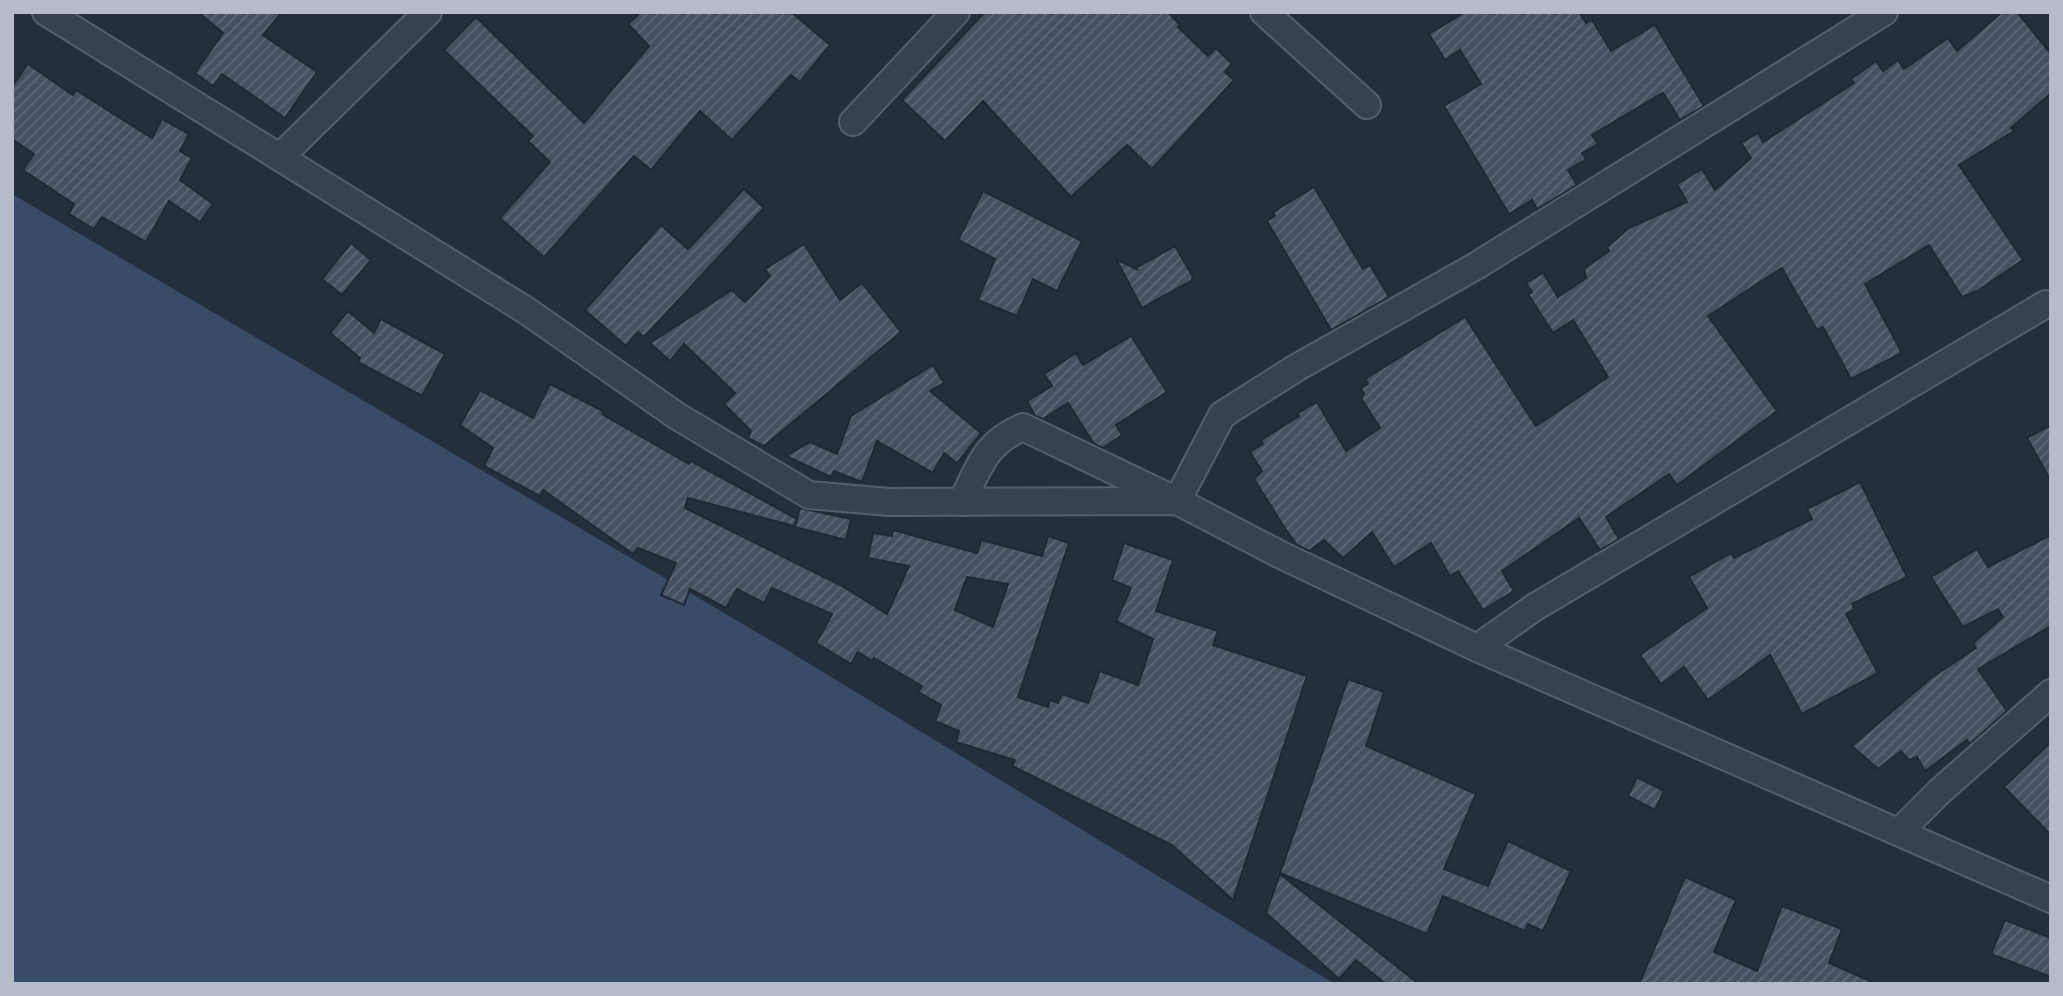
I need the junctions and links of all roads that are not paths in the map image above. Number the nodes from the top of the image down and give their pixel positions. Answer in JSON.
{"nodes":[{"id":1,"x":46,"y":12,"type":"edge"},
{"id":2,"x":428,"y":12,"type":"edge"},
{"id":3,"x":956,"y":12,"type":"edge"},
{"id":4,"x":1264,"y":12,"type":"edge"},
{"id":5,"x":1884,"y":12,"type":"edge"},
{"id":6,"x":1367,"y":105,"type":"dead end"},
{"id":7,"x":853,"y":122,"type":"dead end"},
{"id":8,"x":280,"y":157,"type":"junction"},
{"id":9,"x":2046,"y":304,"type":"dead end"},
{"id":10,"x":1177,"y":501,"type":"junction"},
{"id":11,"x":962,"y":502,"type":"junction"},
{"id":12,"x":1477,"y":648,"type":"junction"},
{"id":13,"x":2051,"y":693,"type":"edge"},
{"id":14,"x":1900,"y":831,"type":"junction"},
{"id":15,"x":2051,"y":899,"type":"edge"}],
"edges":[{"from":1,"to":8,"type":"street"},
{"from":2,"to":8,"type":"street"},
{"from":3,"to":7,"type":"street"},
{"from":4,"to":6,"type":"street"},
{"from":5,"to":10,"type":"street"},
{"from":8,"to":11,"type":"street"},
{"from":9,"to":12,"type":"street"},
{"from":10,"to":11,"type":"street"},
{"from":10,"to":11,"type":"street"},
{"from":10,"to":12,"type":"street"},
{"from":12,"to":14,"type":"street"},
{"from":13,"to":14,"type":"street"},
{"from":14,"to":15,"type":"street"}]}
